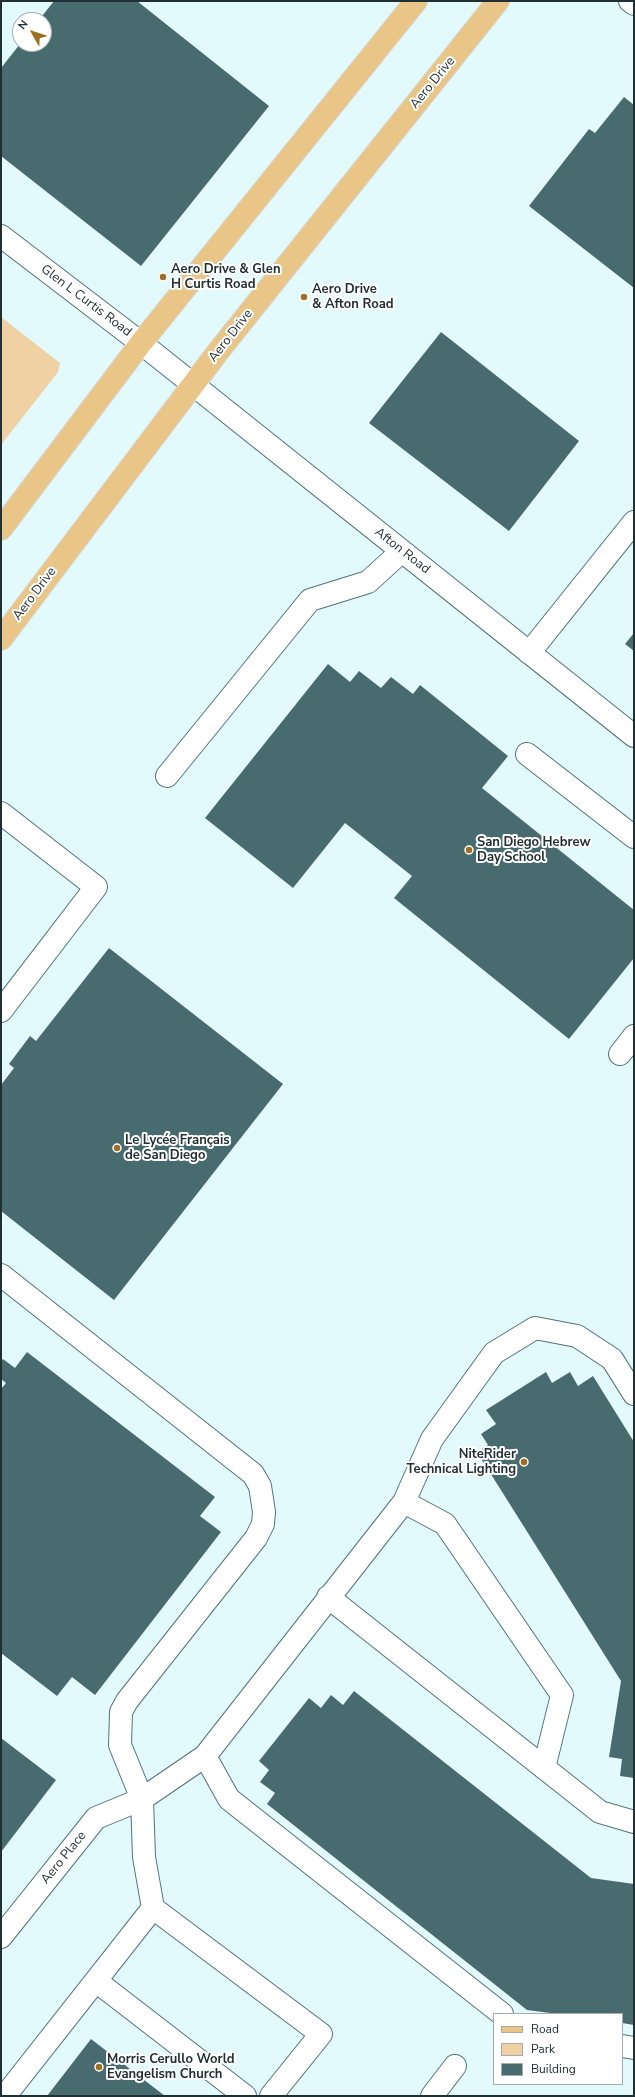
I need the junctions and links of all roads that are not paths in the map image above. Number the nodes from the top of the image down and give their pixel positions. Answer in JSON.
{"nodes":[{"id":1,"x":416,"y":1,"type":"edge"},
{"id":2,"x":498,"y":1,"type":"edge"},
{"id":3,"x":630,"y":1,"type":"edge"},
{"id":4,"x":634,"y":4,"type":"edge"},
{"id":5,"x":1,"y":236,"type":"edge"},
{"id":6,"x":141,"y":343,"type":"junction"},
{"id":7,"x":170,"y":366,"type":"joint"},
{"id":8,"x":194,"y":386,"type":"junction"},
{"id":9,"x":634,"y":522,"type":"edge"},
{"id":10,"x":1,"y":530,"type":"edge"},
{"id":11,"x":402,"y":551,"type":"junction"},
{"id":12,"x":1,"y":639,"type":"edge"},
{"id":13,"x":529,"y":652,"type":"junction"},
{"id":14,"x":634,"y":736,"type":"edge"},
{"id":15,"x":527,"y":754,"type":"dead end"},
{"id":16,"x":167,"y":776,"type":"dead end"},
{"id":17,"x":1,"y":813,"type":"edge"},
{"id":18,"x":634,"y":837,"type":"edge"},
{"id":19,"x":1,"y":1011,"type":"edge"},
{"id":20,"x":634,"y":1036,"type":"edge"},
{"id":21,"x":620,"y":1054,"type":"dead end"},
{"id":22,"x":1,"y":1275,"type":"edge"},
{"id":23,"x":634,"y":1394,"type":"edge"},
{"id":24,"x":404,"y":1502,"type":"junction"},
{"id":25,"x":328,"y":1597,"type":"junction"},
{"id":26,"x":205,"y":1756,"type":"junction"},
{"id":27,"x":544,"y":1768,"type":"junction"},
{"id":28,"x":142,"y":1799,"type":"junction"},
{"id":29,"x":634,"y":1822,"type":"edge"},
{"id":30,"x":153,"y":1908,"type":"junction"},
{"id":31,"x":1,"y":1937,"type":"edge"},
{"id":32,"x":96,"y":1981,"type":"junction"},
{"id":33,"x":501,"y":2013,"type":"edge"},
{"id":34,"x":623,"y":2046,"type":"edge"},
{"id":35,"x":634,"y":2048,"type":"edge"},
{"id":36,"x":455,"y":2066,"type":"dead end"},
{"id":37,"x":5,"y":2096,"type":"edge"},
{"id":38,"x":245,"y":2096,"type":"edge"},
{"id":39,"x":271,"y":2096,"type":"edge"},
{"id":40,"x":432,"y":2096,"type":"edge"}],
"edges":[{"from":1,"to":6,"type":"main road"},
{"from":2,"to":8,"type":"main road","name":"Aero Drive"},
{"from":3,"to":4,"type":"street"},
{"from":5,"to":6,"type":"street","name":"Glen L Curtis Road"},
{"from":6,"to":7,"type":"street","name":"Glen L Curtis Road"},
{"from":6,"to":10,"type":"main road"},
{"from":7,"to":8,"type":"street","name":"Afton Road"},
{"from":8,"to":11,"type":"street","name":"Afton Road"},
{"from":8,"to":12,"type":"main road","name":"Aero Drive"},
{"from":9,"to":13,"type":"street"},
{"from":11,"to":13,"type":"street","name":"Afton Road"},
{"from":11,"to":16,"type":"street"},
{"from":13,"to":14,"type":"street","name":"Afton Road"},
{"from":15,"to":18,"type":"street"},
{"from":17,"to":19,"type":"street"},
{"from":20,"to":21,"type":"street"},
{"from":22,"to":28,"type":"street"},
{"from":23,"to":24,"type":"street","name":"Aero Place"},
{"from":24,"to":25,"type":"street","name":"Aero Place"},
{"from":24,"to":27,"type":"street"},
{"from":25,"to":26,"type":"street","name":"Aero Place"},
{"from":25,"to":27,"type":"street"},
{"from":26,"to":28,"type":"street","name":"Aero Place"},
{"from":26,"to":33,"type":"street"},
{"from":27,"to":29,"type":"street"},
{"from":28,"to":30,"type":"street"},
{"from":28,"to":31,"type":"street","name":"Aero Place"},
{"from":30,"to":32,"type":"street"},
{"from":30,"to":39,"type":"street"},
{"from":32,"to":37,"type":"street"},
{"from":32,"to":38,"type":"street"},
{"from":34,"to":35,"type":"street"},
{"from":36,"to":40,"type":"street"}]}
